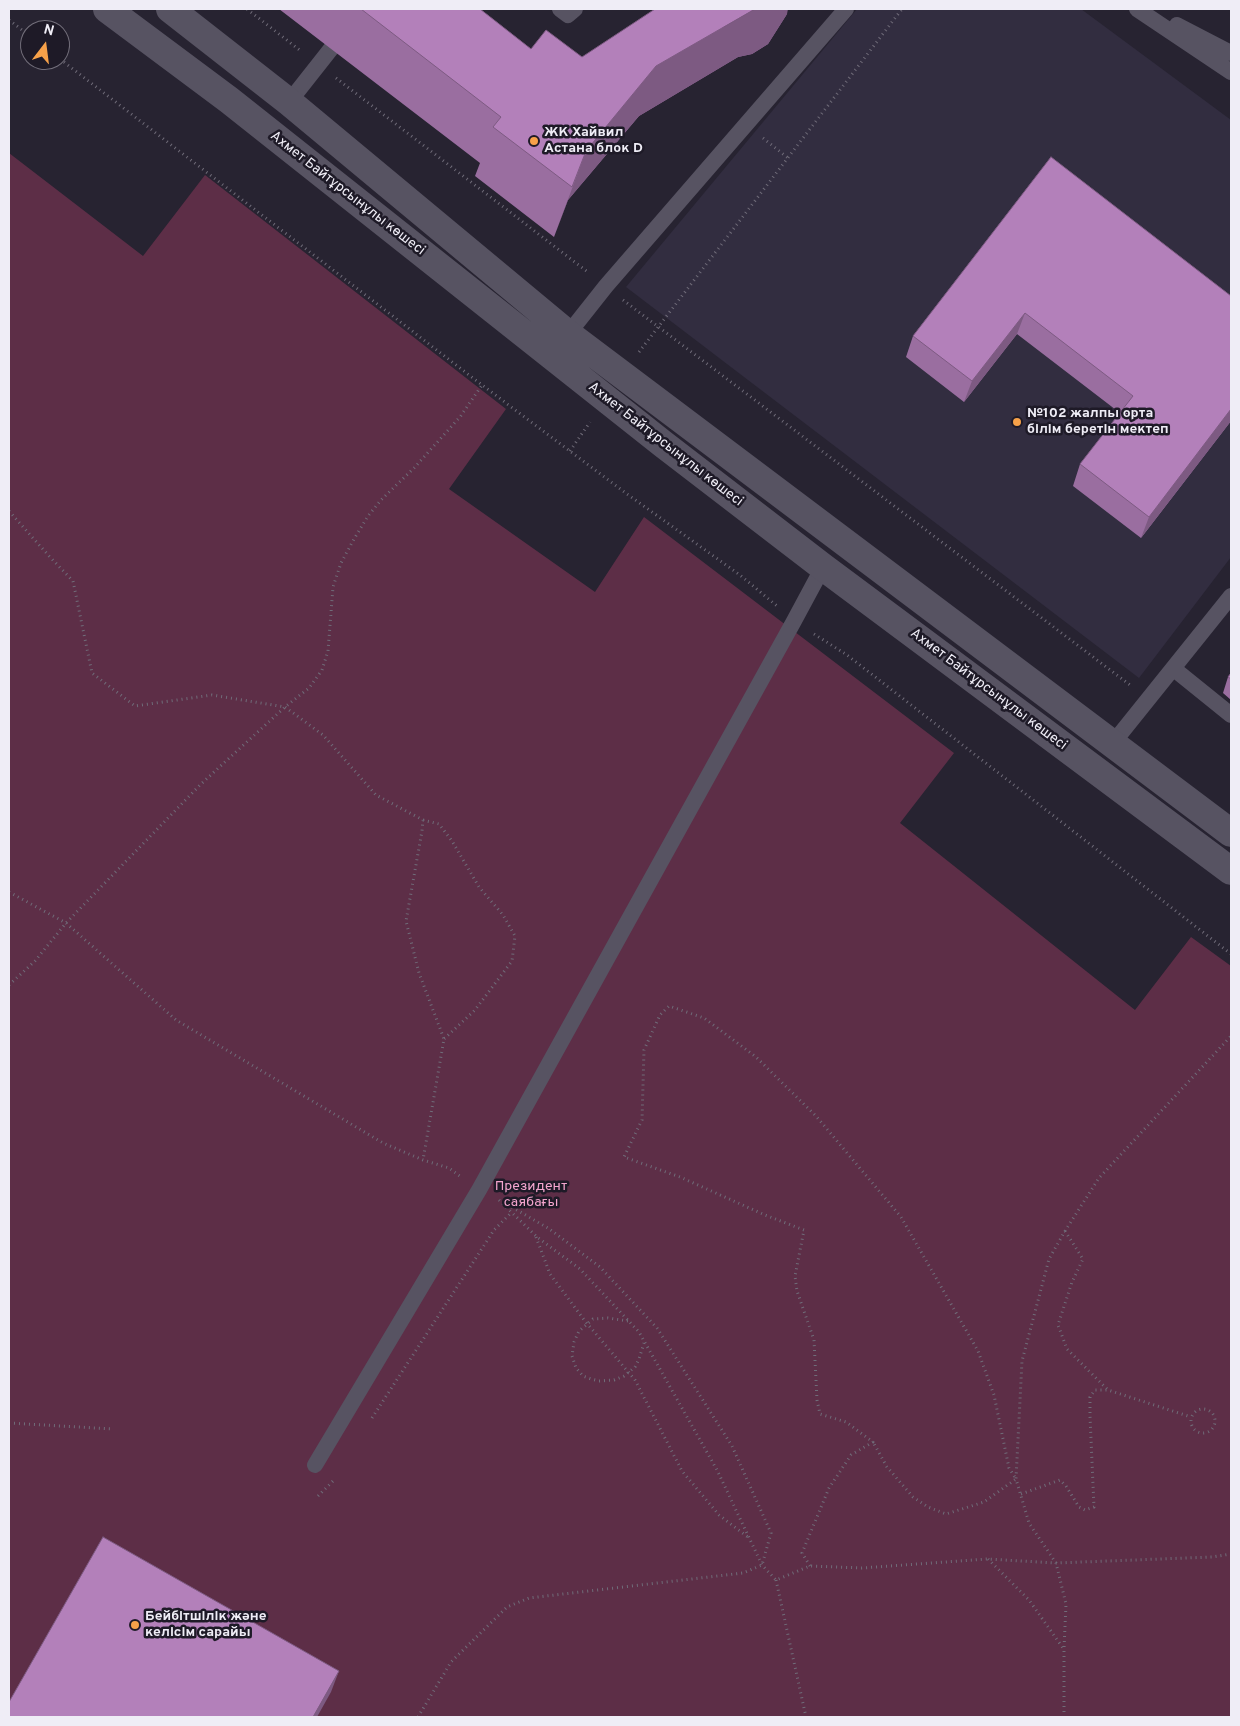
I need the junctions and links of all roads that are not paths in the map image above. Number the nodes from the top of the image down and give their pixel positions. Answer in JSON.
{"nodes":[{"id":1,"x":108,"y":9,"type":"edge"},
{"id":2,"x":170,"y":9,"type":"edge"},
{"id":3,"x":560,"y":9,"type":"edge"},
{"id":4,"x":575,"y":9,"type":"edge"},
{"id":5,"x":844,"y":9,"type":"edge"},
{"id":6,"x":1137,"y":9,"type":"edge"},
{"id":7,"x":1144,"y":9,"type":"edge"},
{"id":8,"x":353,"y":21,"type":"dead end"},
{"id":9,"x":1231,"y":53,"type":"edge"},
{"id":10,"x":1231,"y":72,"type":"edge"},
{"id":11,"x":290,"y":102,"type":"junction"},
{"id":12,"x":568,"y":334,"type":"junction"},
{"id":13,"x":823,"y":567,"type":"junction"},
{"id":14,"x":1231,"y":596,"type":"edge"},
{"id":15,"x":1174,"y":669,"type":"junction"},
{"id":16,"x":1231,"y":715,"type":"edge"},
{"id":17,"x":1113,"y":743,"type":"junction"},
{"id":18,"x":1231,"y":833,"type":"edge"},
{"id":19,"x":1231,"y":871,"type":"edge"},
{"id":20,"x":315,"y":1465,"type":"dead end"}],
"edges":[{"from":1,"to":13,"type":"street","name":"Ахмет Байтұрсынұлы көшесі"},
{"from":2,"to":11,"type":"street"},
{"from":3,"to":4,"type":"lane"},
{"from":5,"to":12,"type":"lane"},
{"from":6,"to":10,"type":"lane"},
{"from":7,"to":9,"type":"lane"},
{"from":8,"to":11,"type":"lane"},
{"from":11,"to":12,"type":"street"},
{"from":12,"to":17,"type":"street"},
{"from":13,"to":19,"type":"street","name":"Ахмет Байтұрсынұлы көшесі"},
{"from":13,"to":20,"type":"lane"},
{"from":14,"to":15,"type":"lane"},
{"from":15,"to":16,"type":"lane"},
{"from":15,"to":17,"type":"lane"},
{"from":17,"to":18,"type":"street"}]}
